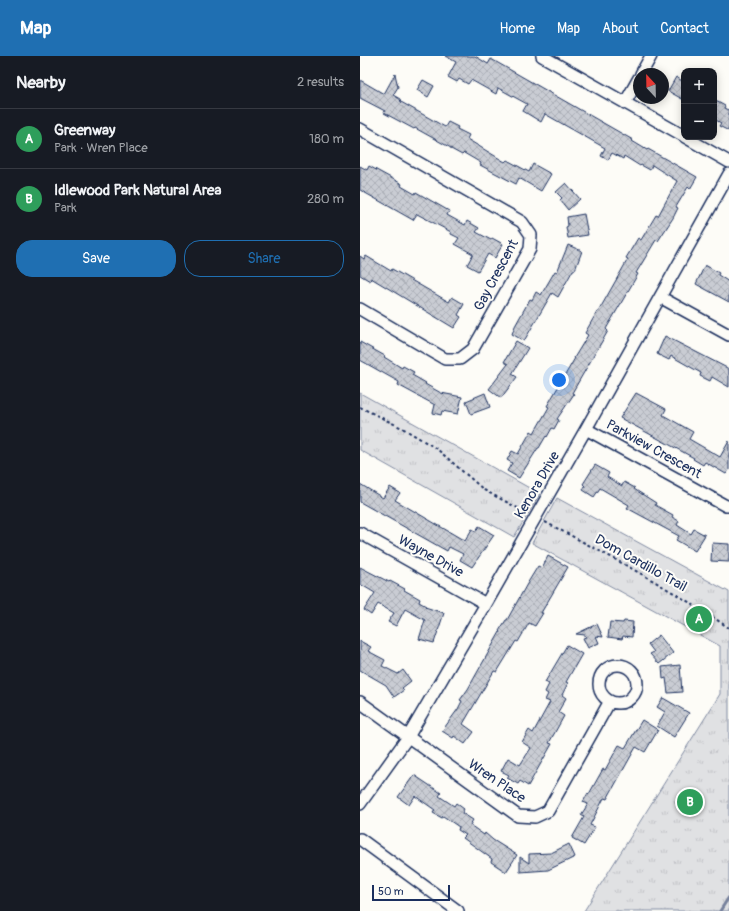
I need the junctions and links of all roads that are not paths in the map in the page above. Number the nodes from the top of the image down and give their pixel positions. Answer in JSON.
{"nodes":[{"id":1,"x":542,"y":56,"type":"edge"},
{"id":2,"x":651,"y":56,"type":"edge"},
{"id":3,"x":644,"y":68,"type":"edge"},
{"id":4,"x":633,"y":89,"type":"edge"},
{"id":5,"x":625,"y":103,"type":"junction"},
{"id":6,"x":360,"y":129,"type":"edge"},
{"id":7,"x":681,"y":135,"type":"edge"},
{"id":8,"x":689,"y":140,"type":"edge"},
{"id":9,"x":729,"y":162,"type":"edge"},
{"id":10,"x":729,"y":174,"type":"edge"},
{"id":11,"x":660,"y":297,"type":"junction"},
{"id":12,"x":360,"y":309,"type":"edge"},
{"id":13,"x":729,"y":336,"type":"edge"},
{"id":14,"x":586,"y":429,"type":"junction"},
{"id":15,"x":729,"y":506,"type":"edge"},
{"id":16,"x":360,"y":534,"type":"edge"},
{"id":17,"x":486,"y":604,"type":"junction"},
{"id":18,"x":610,"y":701,"type":"dead end"},
{"id":19,"x":360,"y":702,"type":"edge"},
{"id":20,"x":408,"y":737,"type":"junction"},
{"id":21,"x":360,"y":804,"type":"edge"},
{"id":22,"x":360,"y":839,"type":"edge"},
{"id":23,"x":458,"y":911,"type":"edge"}],
"edges":[{"from":1,"to":5,"type":"street"},
{"from":2,"to":3,"type":"street"},
{"from":4,"to":5,"type":"street"},
{"from":5,"to":7,"type":"street"},
{"from":6,"to":12,"type":"street","name":"Gay Crescent"},
{"from":8,"to":9,"type":"street"},
{"from":10,"to":11,"type":"street","name":"Kenora Drive"},
{"from":11,"to":13,"type":"street"},
{"from":11,"to":14,"type":"street","name":"Kenora Drive"},
{"from":14,"to":15,"type":"street","name":"Parkview Crescent"},
{"from":14,"to":17,"type":"street","name":"Kenora Drive"},
{"from":16,"to":17,"type":"street","name":"Wayne Drive"},
{"from":17,"to":20,"type":"street","name":"Kenora Drive"},
{"from":18,"to":20,"type":"street","name":"Wren Place"},
{"from":19,"to":20,"type":"street","name":"Wren Place"},
{"from":20,"to":21,"type":"street","name":"Kenora Drive"},
{"from":22,"to":23,"type":"street"}]}
